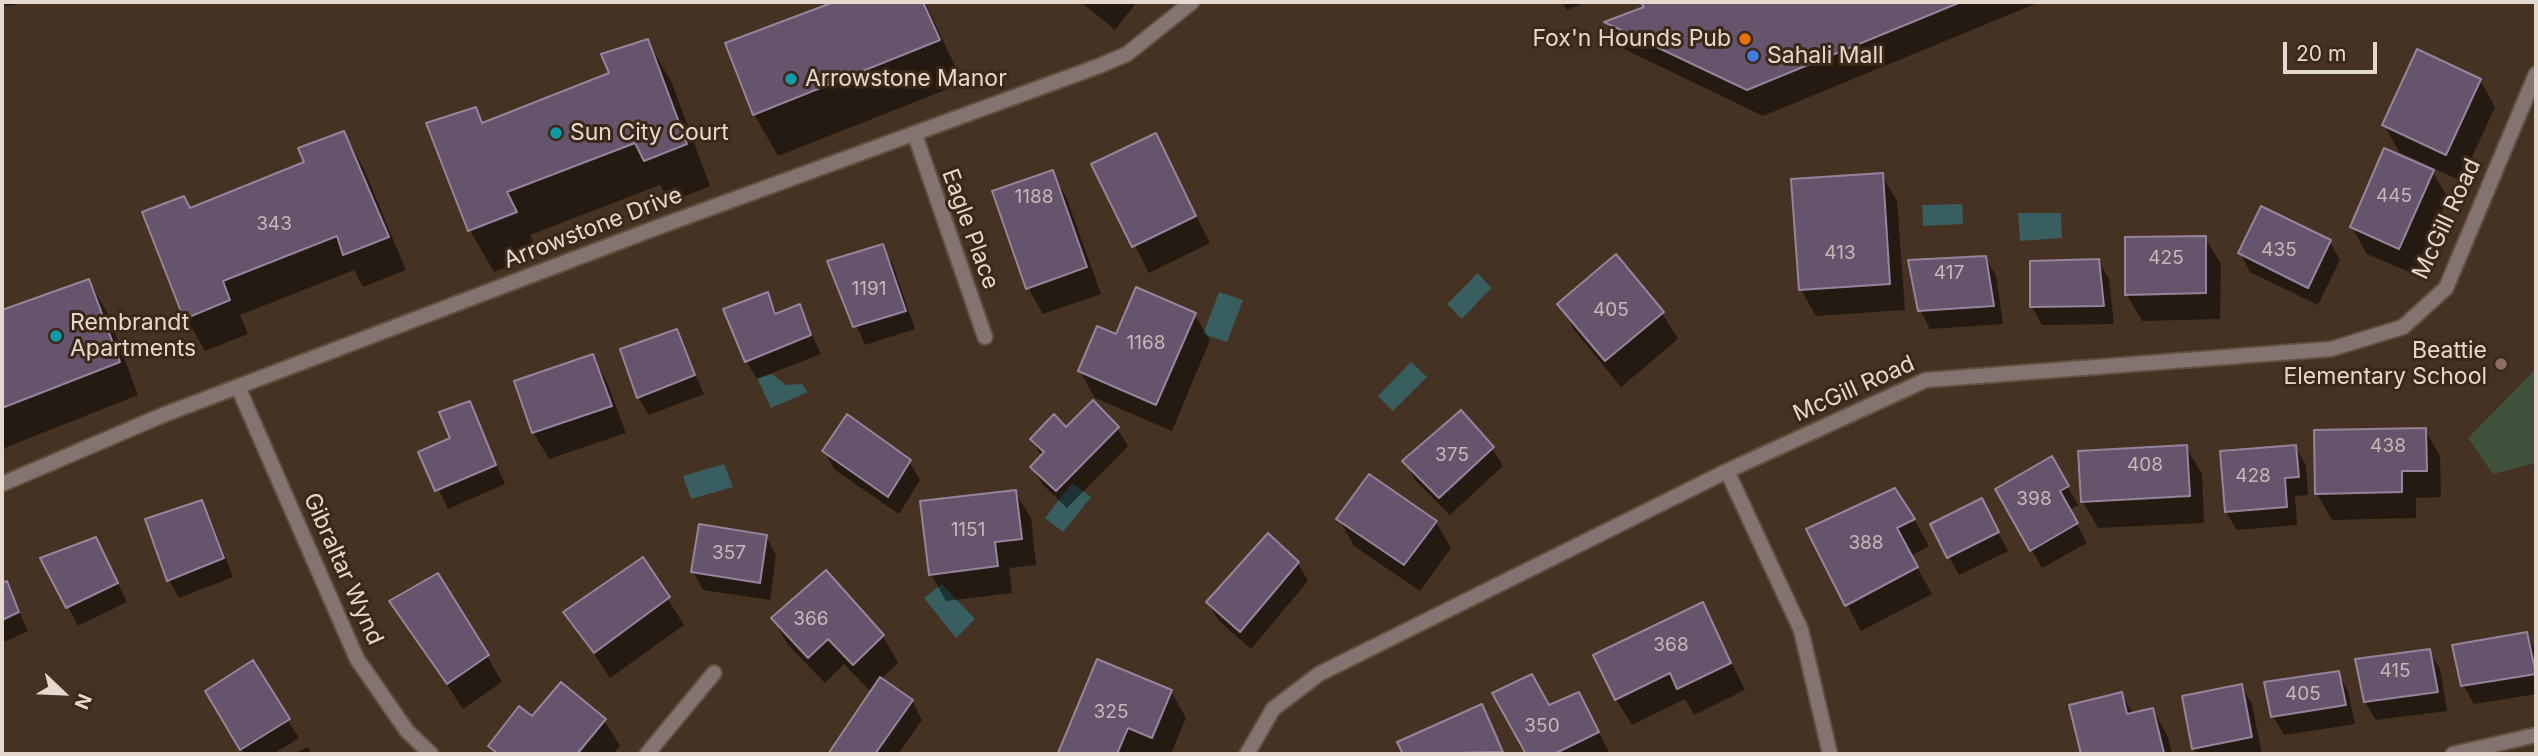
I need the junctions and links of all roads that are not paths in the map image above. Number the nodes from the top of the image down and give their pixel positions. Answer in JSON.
{"nodes":[{"id":1,"x":1192,"y":2,"type":"edge"},
{"id":2,"x":2536,"y":74,"type":"edge"},
{"id":3,"x":915,"y":135,"type":"junction"},
{"id":4,"x":985,"y":337,"type":"dead end"},
{"id":5,"x":238,"y":387,"type":"junction"},
{"id":6,"x":1727,"y":471,"type":"junction"},
{"id":7,"x":2,"y":484,"type":"edge"},
{"id":8,"x":714,"y":673,"type":"dead end"},
{"id":9,"x":2536,"y":735,"type":"edge"},
{"id":10,"x":431,"y":754,"type":"edge"},
{"id":11,"x":647,"y":754,"type":"edge"},
{"id":12,"x":1247,"y":754,"type":"edge"},
{"id":13,"x":1830,"y":754,"type":"edge"},
{"id":14,"x":2453,"y":754,"type":"edge"}],
"edges":[{"from":1,"to":3,"type":"street","name":"Arrowstone Drive"},
{"from":2,"to":6,"type":"street","name":"McGill Road"},
{"from":3,"to":4,"type":"street","name":"Eagle Place"},
{"from":3,"to":5,"type":"street","name":"Arrowstone Drive"},
{"from":5,"to":7,"type":"street","name":"Arrowstone Drive"},
{"from":5,"to":10,"type":"street","name":"Gibraltar Wynd"},
{"from":6,"to":12,"type":"street","name":"McGill Road"},
{"from":6,"to":13,"type":"street"},
{"from":8,"to":11,"type":"street"},
{"from":9,"to":14,"type":"street"}]}
